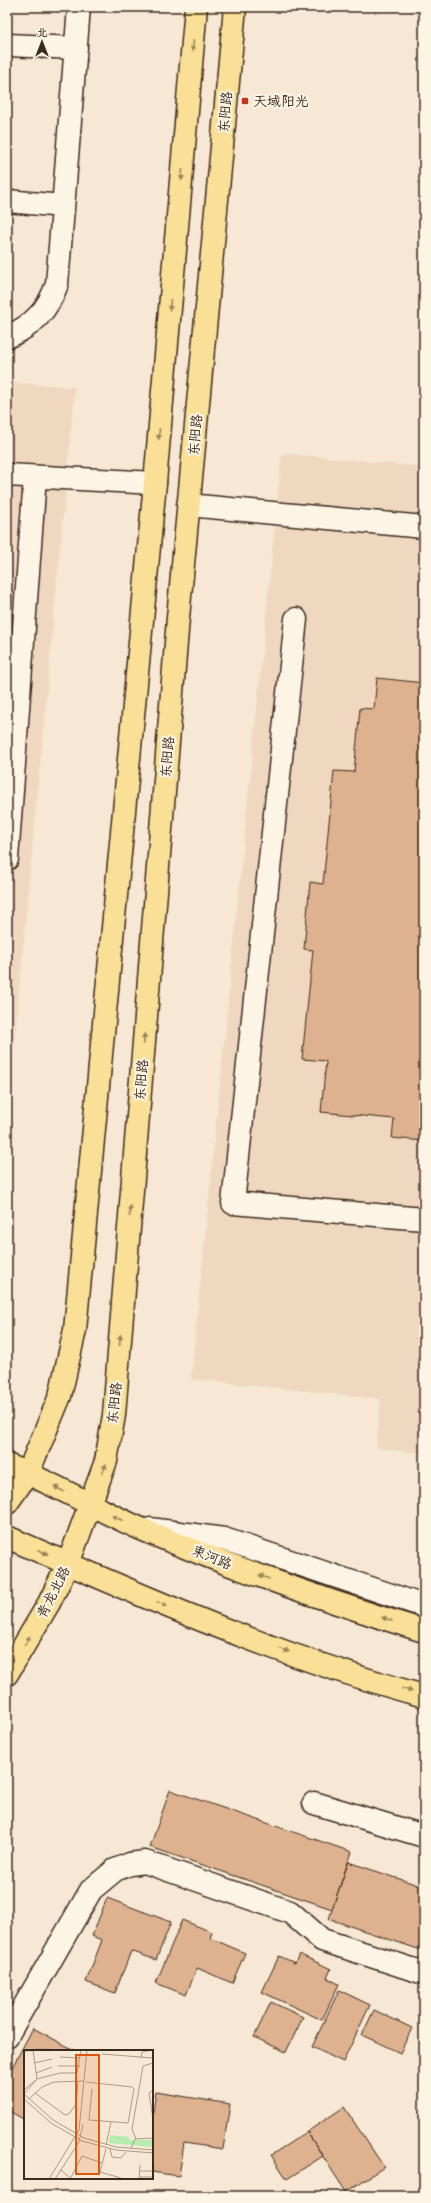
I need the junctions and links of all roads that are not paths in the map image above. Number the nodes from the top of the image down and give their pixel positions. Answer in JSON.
{"nodes":[{"id":1,"x":79,"y":7,"type":"edge"},
{"id":2,"x":196,"y":7,"type":"edge"},
{"id":3,"x":235,"y":7,"type":"edge"},
{"id":4,"x":7,"y":45,"type":"edge"},
{"id":5,"x":76,"y":48,"type":"junction"},
{"id":6,"x":7,"y":201,"type":"edge"},
{"id":7,"x":63,"y":206,"type":"junction"},
{"id":8,"x":7,"y":337,"type":"edge"},
{"id":9,"x":7,"y":475,"type":"edge"},
{"id":10,"x":35,"y":477,"type":"junction"},
{"id":11,"x":155,"y":484,"type":"junction"},
{"id":12,"x":188,"y":505,"type":"junction"},
{"id":13,"x":424,"y":527,"type":"edge"},
{"id":14,"x":296,"y":619,"type":"dead end"},
{"id":15,"x":7,"y":859,"type":"edge"},
{"id":16,"x":424,"y":1219,"type":"edge"},
{"id":17,"x":7,"y":1465,"type":"edge"},
{"id":18,"x":28,"y":1473,"type":"junction"},
{"id":19,"x":7,"y":1503,"type":"edge"},
{"id":20,"x":90,"y":1505,"type":"junction"},
{"id":21,"x":139,"y":1528,"type":"junction"},
{"id":22,"x":7,"y":1537,"type":"edge"},
{"id":23,"x":68,"y":1564,"type":"junction"},
{"id":24,"x":424,"y":1606,"type":"edge"},
{"id":25,"x":424,"y":1631,"type":"edge"},
{"id":26,"x":7,"y":1674,"type":"edge"},
{"id":27,"x":424,"y":1696,"type":"edge"},
{"id":28,"x":314,"y":1803,"type":"dead end"},
{"id":29,"x":424,"y":1836,"type":"edge"},
{"id":30,"x":424,"y":1974,"type":"edge"},
{"id":31,"x":7,"y":2036,"type":"edge"}],
"edges":[{"from":1,"to":5,"type":"lane"},
{"from":2,"to":11,"type":"main road","one_way":true},
{"from":3,"to":12,"type":"main road","name":"东阳路"},
{"from":4,"to":5,"type":"lane"},
{"from":5,"to":7,"type":"lane"},
{"from":6,"to":7,"type":"lane"},
{"from":7,"to":8,"type":"lane"},
{"from":9,"to":10,"type":"lane"},
{"from":10,"to":11,"type":"lane"},
{"from":10,"to":15,"type":"lane"},
{"from":11,"to":18,"type":"main road"},
{"from":12,"to":13,"type":"lane"},
{"from":20,"to":12,"type":"main road","name":"东阳路","one_way":true},
{"from":14,"to":16,"type":"lane"},
{"from":17,"to":18,"type":"main road","name":"束河路"},
{"from":18,"to":19,"type":"main road"},
{"from":20,"to":18,"type":"main road","name":"束河路","one_way":true},
{"from":21,"to":20,"type":"main road","name":"束河路","one_way":true},
{"from":20,"to":23,"type":"main road","name":"青龙北路"},
{"from":21,"to":24,"type":"lane"},
{"from":25,"to":21,"type":"main road","name":"束河路","one_way":true},
{"from":22,"to":23,"type":"main road","one_way":true},
{"from":26,"to":23,"type":"main road","name":"青龙北路","one_way":true},
{"from":23,"to":27,"type":"main road","one_way":true},
{"from":28,"to":29,"type":"lane"},
{"from":30,"to":31,"type":"lane"}]}
